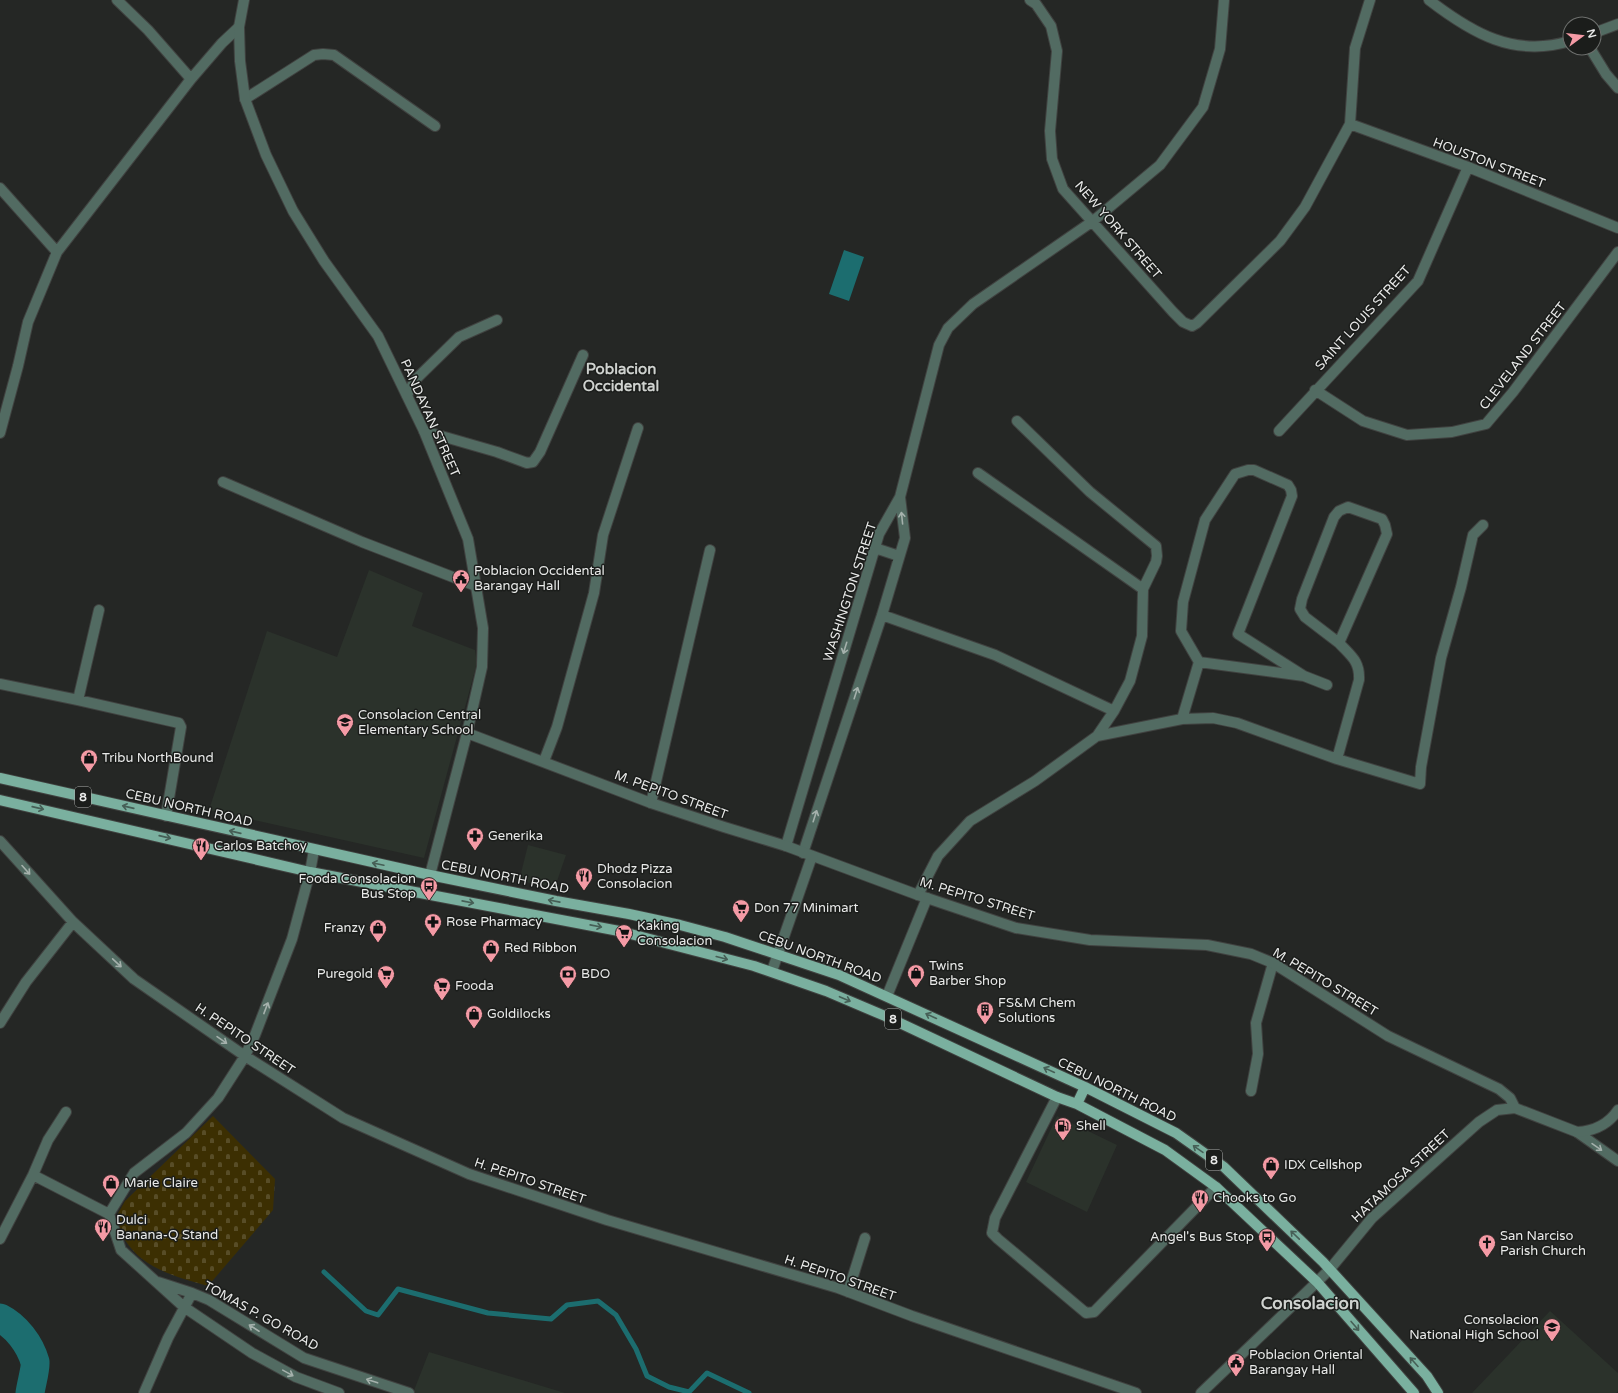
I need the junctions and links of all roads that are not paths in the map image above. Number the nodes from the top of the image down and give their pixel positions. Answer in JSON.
{"nodes":[{"id":1,"x":117,"y":0,"type":"edge"},
{"id":2,"x":244,"y":0,"type":"edge"},
{"id":3,"x":1030,"y":0,"type":"edge"},
{"id":4,"x":1224,"y":0,"type":"edge"},
{"id":5,"x":1370,"y":0,"type":"edge"},
{"id":6,"x":1429,"y":0,"type":"edge"},
{"id":7,"x":1618,"y":24,"type":"edge"},
{"id":8,"x":239,"y":27,"type":"junction"},
{"id":9,"x":1602,"y":30,"type":"edge"},
{"id":10,"x":1562,"y":44,"type":"edge"},
{"id":11,"x":1595,"y":56,"type":"edge"},
{"id":12,"x":191,"y":79,"type":"junction"},
{"id":13,"x":1618,"y":88,"type":"edge"},
{"id":14,"x":245,"y":98,"type":"junction"},
{"id":15,"x":1350,"y":124,"type":"junction"},
{"id":16,"x":435,"y":126,"type":"dead end"},
{"id":17,"x":1468,"y":167,"type":"junction"},
{"id":18,"x":0,"y":188,"type":"edge"},
{"id":19,"x":1093,"y":221,"type":"junction"},
{"id":20,"x":1618,"y":228,"type":"edge"},
{"id":21,"x":57,"y":252,"type":"junction"},
{"id":22,"x":1618,"y":252,"type":"edge"},
{"id":23,"x":498,"y":320,"type":"dead end"},
{"id":24,"x":583,"y":355,"type":"dead end"},
{"id":25,"x":1315,"y":390,"type":"junction"},
{"id":26,"x":407,"y":395,"type":"junction"},
{"id":27,"x":1017,"y":421,"type":"dead end"},
{"id":28,"x":638,"y":428,"type":"dead end"},
{"id":29,"x":1279,"y":430,"type":"dead end"},
{"id":30,"x":424,"y":431,"type":"junction"},
{"id":31,"x":0,"y":433,"type":"edge"},
{"id":32,"x":978,"y":473,"type":"dead end"},
{"id":33,"x":223,"y":482,"type":"dead end"},
{"id":34,"x":900,"y":497,"type":"junction"},
{"id":35,"x":1483,"y":525,"type":"dead end"},
{"id":36,"x":875,"y":548,"type":"junction"},
{"id":37,"x":710,"y":550,"type":"dead end"},
{"id":38,"x":899,"y":556,"type":"junction"},
{"id":39,"x":476,"y":586,"type":"junction"},
{"id":40,"x":1142,"y":589,"type":"junction"},
{"id":41,"x":99,"y":610,"type":"dead end"},
{"id":42,"x":882,"y":615,"type":"junction"},
{"id":43,"x":1339,"y":643,"type":"junction"},
{"id":44,"x":1199,"y":662,"type":"junction"},
{"id":45,"x":1304,"y":676,"type":"junction"},
{"id":46,"x":0,"y":684,"type":"edge"},
{"id":47,"x":1327,"y":685,"type":"dead end"},
{"id":48,"x":78,"y":700,"type":"junction"},
{"id":49,"x":1114,"y":711,"type":"junction"},
{"id":50,"x":1182,"y":719,"type":"junction"},
{"id":51,"x":467,"y":733,"type":"junction"},
{"id":52,"x":1096,"y":736,"type":"junction"},
{"id":53,"x":1337,"y":759,"type":"junction"},
{"id":54,"x":544,"y":761,"type":"junction"},
{"id":55,"x":0,"y":778,"type":"edge"},
{"id":56,"x":0,"y":800,"type":"edge"},
{"id":57,"x":651,"y":803,"type":"junction"},
{"id":58,"x":166,"y":816,"type":"junction"},
{"id":59,"x":0,"y":841,"type":"edge"},
{"id":60,"x":786,"y":846,"type":"junction"},
{"id":61,"x":314,"y":850,"type":"junction"},
{"id":62,"x":808,"y":855,"type":"junction"},
{"id":63,"x":310,"y":872,"type":"junction"},
{"id":64,"x":430,"y":875,"type":"junction"},
{"id":65,"x":923,"y":896,"type":"junction"},
{"id":66,"x":73,"y":922,"type":"junction"},
{"id":67,"x":777,"y":954,"type":"junction"},
{"id":68,"x":1273,"y":963,"type":"junction"},
{"id":69,"x":772,"y":972,"type":"junction"},
{"id":70,"x":888,"y":996,"type":"junction"},
{"id":71,"x":0,"y":1023,"type":"edge"},
{"id":72,"x":245,"y":1056,"type":"junction"},
{"id":73,"x":1085,"y":1087,"type":"junction"},
{"id":74,"x":1251,"y":1091,"type":"dead end"},
{"id":75,"x":1057,"y":1097,"type":"junction"},
{"id":76,"x":1077,"y":1104,"type":"junction"},
{"id":77,"x":1515,"y":1108,"type":"junction"},
{"id":78,"x":1618,"y":1110,"type":"edge"},
{"id":79,"x":66,"y":1112,"type":"dead end"},
{"id":80,"x":1577,"y":1132,"type":"junction"},
{"id":81,"x":1618,"y":1161,"type":"edge"},
{"id":82,"x":33,"y":1175,"type":"junction"},
{"id":83,"x":1216,"y":1188,"type":"junction"},
{"id":84,"x":109,"y":1214,"type":"junction"},
{"id":85,"x":865,"y":1238,"type":"dead end"},
{"id":86,"x":0,"y":1239,"type":"edge"},
{"id":87,"x":1330,"y":1269,"type":"junction"},
{"id":88,"x":154,"y":1280,"type":"junction"},
{"id":89,"x":1317,"y":1282,"type":"junction"},
{"id":90,"x":192,"y":1292,"type":"junction"},
{"id":91,"x":848,"y":1292,"type":"junction"},
{"id":92,"x":184,"y":1307,"type":"junction"},
{"id":93,"x":144,"y":1393,"type":"edge"},
{"id":94,"x":339,"y":1393,"type":"edge"},
{"id":95,"x":409,"y":1393,"type":"edge"},
{"id":96,"x":1136,"y":1393,"type":"edge"},
{"id":97,"x":1201,"y":1393,"type":"edge"},
{"id":98,"x":1414,"y":1393,"type":"edge"},
{"id":99,"x":1438,"y":1393,"type":"edge"}],
"edges":[{"from":1,"to":12,"type":"street"},
{"from":2,"to":8,"type":"street","name":"PANDAYAN STREET"},
{"from":3,"to":19,"type":"street","name":"NEW YORK STREET"},
{"from":4,"to":19,"type":"street"},
{"from":5,"to":15,"type":"street"},
{"from":6,"to":10,"type":"street"},
{"from":7,"to":9,"type":"street"},
{"from":8,"to":12,"type":"street"},
{"from":8,"to":14,"type":"street","name":"PANDAYAN STREET"},
{"from":11,"to":13,"type":"street"},
{"from":12,"to":21,"type":"street"},
{"from":14,"to":16,"type":"street"},
{"from":14,"to":26,"type":"street","name":"PANDAYAN STREET"},
{"from":15,"to":17,"type":"street","name":"HOUSTON STREET"},
{"from":15,"to":19,"type":"street","name":"NEW YORK STREET"},
{"from":17,"to":20,"type":"street","name":"HOUSTON STREET"},
{"from":17,"to":25,"type":"street","name":"SAINT LOUIS STREET"},
{"from":18,"to":21,"type":"street"},
{"from":19,"to":34,"type":"street"},
{"from":21,"to":31,"type":"street"},
{"from":22,"to":25,"type":"street","name":"CLEVELAND STREET"},
{"from":23,"to":26,"type":"street"},
{"from":24,"to":30,"type":"street"},
{"from":25,"to":29,"type":"street","name":"SAINT LOUIS STREET"},
{"from":26,"to":30,"type":"street","name":"PANDAYAN STREET"},
{"from":27,"to":40,"type":"street"},
{"from":28,"to":54,"type":"street"},
{"from":30,"to":39,"type":"street","name":"PANDAYAN STREET"},
{"from":32,"to":40,"type":"street"},
{"from":33,"to":39,"type":"street"},
{"from":34,"to":36,"type":"street","name":"WASHINGTON STREET"},
{"from":38,"to":34,"type":"street","one_way":true},
{"from":35,"to":53,"type":"street"},
{"from":36,"to":38,"type":"street"},
{"from":36,"to":60,"type":"street","name":"WASHINGTON STREET","one_way":true},
{"from":37,"to":57,"type":"street"},
{"from":38,"to":42,"type":"street"},
{"from":39,"to":51,"type":"street","name":"PANDAYAN STREET"},
{"from":40,"to":49,"type":"street"},
{"from":41,"to":48,"type":"street"},
{"from":42,"to":49,"type":"street"},
{"from":62,"to":42,"type":"street","one_way":true},
{"from":43,"to":43,"type":"street"},
{"from":43,"to":53,"type":"street"},
{"from":44,"to":45,"type":"street"},
{"from":44,"to":45,"type":"street"},
{"from":44,"to":50,"type":"street"},
{"from":45,"to":47,"type":"street"},
{"from":46,"to":48,"type":"street"},
{"from":48,"to":58,"type":"street"},
{"from":49,"to":52,"type":"street"},
{"from":50,"to":52,"type":"street"},
{"from":50,"to":53,"type":"street"},
{"from":51,"to":54,"type":"street","name":"M. PEPITO STREET"},
{"from":51,"to":64,"type":"street","name":"PANDAYAN STREET"},
{"from":52,"to":65,"type":"street"},
{"from":54,"to":57,"type":"street","name":"M. PEPITO STREET"},
{"from":58,"to":55,"type":"main road","name":"CEBU NORTH ROAD","number":"8","one_way":true},
{"from":56,"to":63,"type":"main road","number":"8","one_way":true},
{"from":57,"to":60,"type":"street","name":"M. PEPITO STREET"},
{"from":61,"to":58,"type":"main road","name":"CEBU NORTH ROAD","number":"8","one_way":true},
{"from":59,"to":66,"type":"street","name":"H. PEPITO STREET","one_way":true},
{"from":60,"to":62,"type":"street","name":"M. PEPITO STREET"},
{"from":61,"to":63,"type":"street"},
{"from":64,"to":61,"type":"main road","name":"CEBU NORTH ROAD","number":"8","one_way":true},
{"from":62,"to":65,"type":"street","name":"M. PEPITO STREET"},
{"from":62,"to":67,"type":"street"},
{"from":63,"to":69,"type":"main road","number":"8","one_way":true},
{"from":72,"to":63,"type":"street","one_way":true},
{"from":67,"to":64,"type":"main road","name":"CEBU NORTH ROAD","number":"8","one_way":true},
{"from":65,"to":68,"type":"street","name":"M. PEPITO STREET"},
{"from":65,"to":70,"type":"street"},
{"from":66,"to":71,"type":"street"},
{"from":66,"to":72,"type":"street","name":"H. PEPITO STREET","one_way":true},
{"from":67,"to":69,"type":"street"},
{"from":67,"to":70,"type":"main road","name":"CEBU NORTH ROAD","number":"8"},
{"from":68,"to":74,"type":"street"},
{"from":68,"to":77,"type":"street","name":"M. PEPITO STREET"},
{"from":69,"to":75,"type":"main road","number":"8","one_way":true},
{"from":73,"to":70,"type":"main road","name":"CEBU NORTH ROAD","number":"8","one_way":true},
{"from":72,"to":84,"type":"street"},
{"from":72,"to":91,"type":"street","name":"H. PEPITO STREET"},
{"from":73,"to":76,"type":"main road"},
{"from":87,"to":73,"type":"main road","name":"CEBU NORTH ROAD","number":"8","one_way":true},
{"from":75,"to":76,"type":"main road","number":"8"},
{"from":75,"to":83,"type":"street"},
{"from":76,"to":83,"type":"main road","number":"8"},
{"from":77,"to":80,"type":"street"},
{"from":77,"to":87,"type":"street","name":"HATAMOSA STREET"},
{"from":78,"to":80,"type":"street"},
{"from":79,"to":82,"type":"street"},
{"from":80,"to":81,"type":"street","one_way":true},
{"from":82,"to":84,"type":"street"},
{"from":82,"to":86,"type":"street"},
{"from":83,"to":89,"type":"main road","number":"8"},
{"from":84,"to":88,"type":"street","name":"TOMAS P. GO ROAD"},
{"from":85,"to":91,"type":"street"},
{"from":87,"to":89,"type":"street","name":"HATAMOSA STREET"},
{"from":99,"to":87,"type":"main road","name":"CEBU NORTH ROAD","number":"8","one_way":true},
{"from":88,"to":90,"type":"street","name":"TOMAS P. GO ROAD"},
{"from":88,"to":92,"type":"street","name":"TOMAS P. GO ROAD"},
{"from":89,"to":97,"type":"street"},
{"from":89,"to":98,"type":"main road","number":"8","one_way":true},
{"from":90,"to":92,"type":"street","name":"TOMAS P. GO ROAD"},
{"from":95,"to":90,"type":"street","name":"TOMAS P. GO ROAD","one_way":true},
{"from":91,"to":96,"type":"street","name":"H. PEPITO STREET"},
{"from":92,"to":93,"type":"street","name":"TOMAS P. GO ROAD"},
{"from":92,"to":94,"type":"street","name":"TOMAS P. GO ROAD","one_way":true}]}
